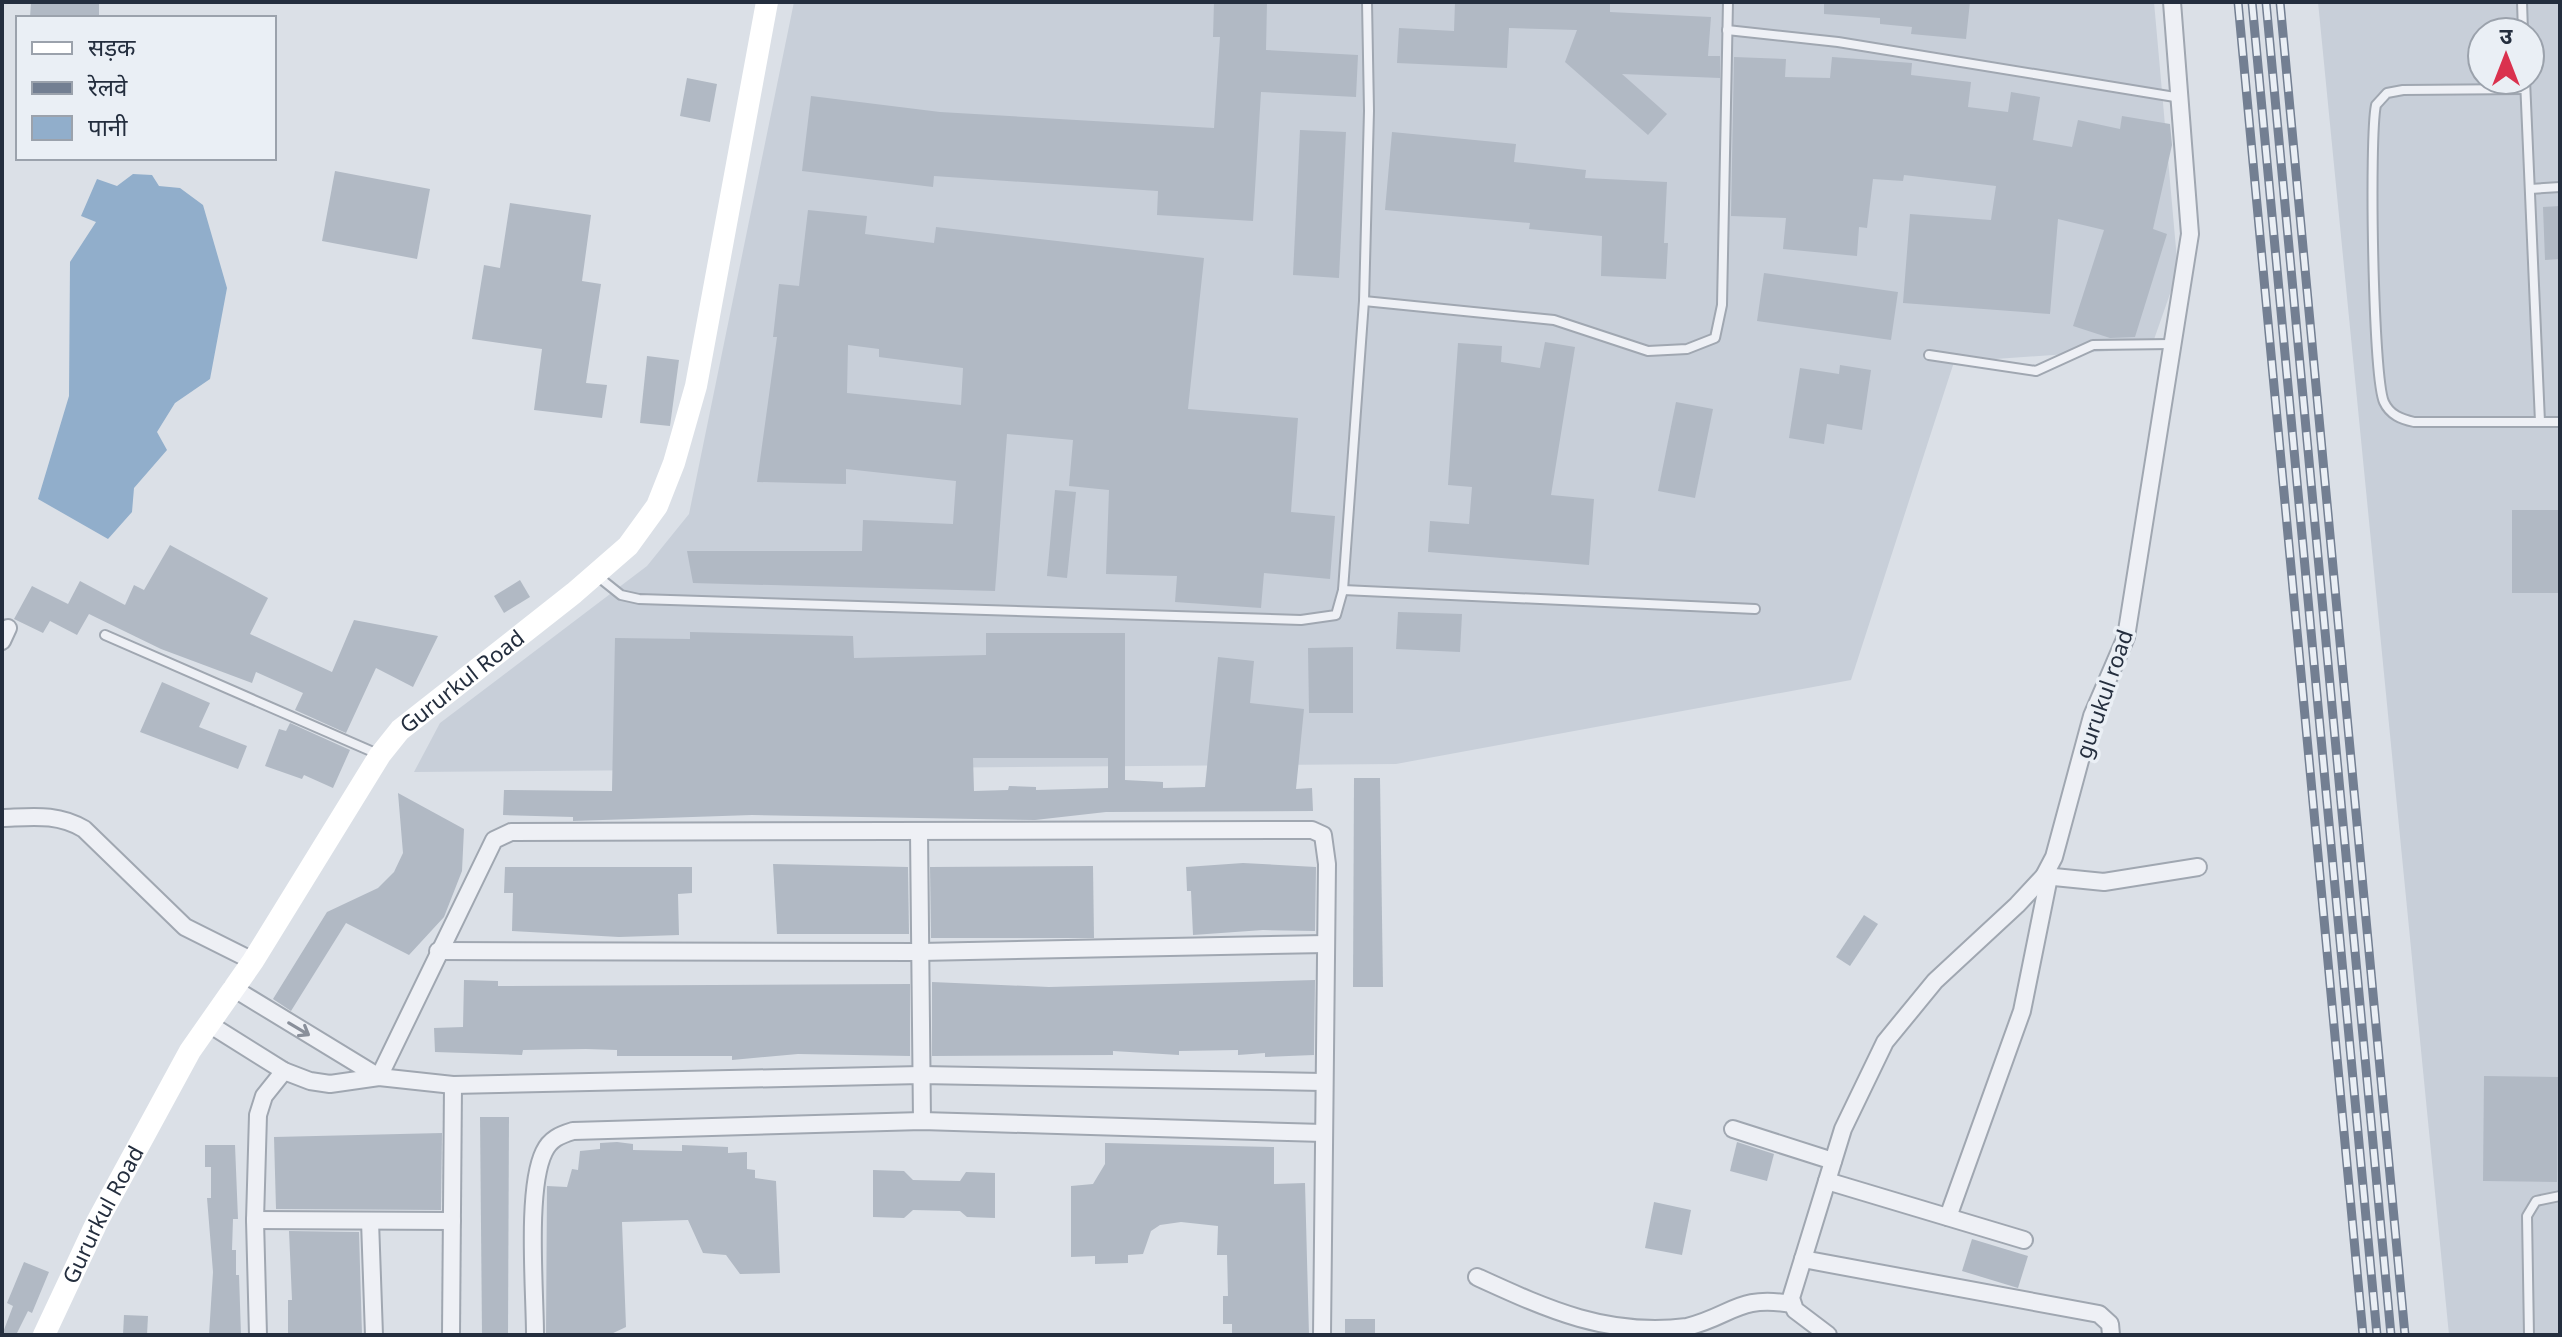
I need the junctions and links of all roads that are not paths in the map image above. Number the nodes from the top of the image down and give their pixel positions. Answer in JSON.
{"nodes":[{"id":1,"x":767,"y":2,"type":"edge"},
{"id":2,"x":1367,"y":2,"type":"edge"},
{"id":3,"x":1728,"y":2,"type":"edge"},
{"id":4,"x":2172,"y":2,"type":"edge"},
{"id":5,"x":1727,"y":30,"type":"junction"},
{"id":6,"x":2466,"y":87,"type":"edge"},
{"id":7,"x":2526,"y":96,"type":"edge"},
{"id":8,"x":2182,"y":98,"type":"junction"},
{"id":9,"x":2560,"y":187,"type":"edge"},
{"id":10,"x":2530,"y":189,"type":"junction"},
{"id":11,"x":1364,"y":301,"type":"junction"},
{"id":12,"x":2173,"y":344,"type":"junction"},
{"id":13,"x":1929,"y":355,"type":"dead end"},
{"id":14,"x":2540,"y":422,"type":"junction"},
{"id":15,"x":2560,"y":422,"type":"edge"},
{"id":16,"x":596,"y":574,"type":"junction"},
{"id":17,"x":1343,"y":590,"type":"junction"},
{"id":18,"x":1755,"y":609,"type":"dead end"},
{"id":19,"x":105,"y":635,"type":"dead end"},
{"id":20,"x":380,"y":755,"type":"junction"},
{"id":21,"x":2,"y":818,"type":"edge"},
{"id":22,"x":919,"y":832,"type":"junction"},
{"id":23,"x":2198,"y":867,"type":"dead end"},
{"id":24,"x":2046,"y":876,"type":"junction"},
{"id":25,"x":1326,"y":944,"type":"junction"},
{"id":26,"x":438,"y":951,"type":"junction"},
{"id":27,"x":920,"y":952,"type":"junction"},
{"id":28,"x":253,"y":961,"type":"junction"},
{"id":29,"x":233,"y":988,"type":"junction"},
{"id":30,"x":209,"y":1024,"type":"junction"},
{"id":31,"x":284,"y":1071,"type":"junction"},
{"id":32,"x":921,"y":1075,"type":"junction"},
{"id":33,"x":379,"y":1077,"type":"junction"},
{"id":34,"x":1323,"y":1082,"type":"junction"},
{"id":35,"x":453,"y":1085,"type":"junction"},
{"id":36,"x":922,"y":1121,"type":"junction"},
{"id":37,"x":1733,"y":1129,"type":"dead end"},
{"id":38,"x":1323,"y":1133,"type":"junction"},
{"id":39,"x":1833,"y":1161,"type":"junction"},
{"id":40,"x":1827,"y":1181,"type":"junction"},
{"id":41,"x":2560,"y":1196,"type":"edge"},
{"id":42,"x":1948,"y":1217,"type":"junction"},
{"id":43,"x":255,"y":1220,"type":"junction"},
{"id":44,"x":370,"y":1221,"type":"junction"},
{"id":45,"x":452,"y":1221,"type":"junction"},
{"id":46,"x":2024,"y":1240,"type":"dead end"},
{"id":47,"x":1803,"y":1259,"type":"junction"},
{"id":48,"x":1477,"y":1277,"type":"dead end"},
{"id":49,"x":1792,"y":1304,"type":"junction"},
{"id":50,"x":44,"y":1335,"type":"edge"},
{"id":51,"x":258,"y":1335,"type":"edge"},
{"id":52,"x":374,"y":1335,"type":"edge"},
{"id":53,"x":451,"y":1335,"type":"edge"},
{"id":54,"x":535,"y":1335,"type":"edge"},
{"id":55,"x":1322,"y":1335,"type":"edge"},
{"id":56,"x":1828,"y":1335,"type":"edge"},
{"id":57,"x":2111,"y":1335,"type":"edge"},
{"id":58,"x":2529,"y":1335,"type":"edge"}],
"edges":[{"from":1,"to":16,"type":"street","name":"Gururkul Road"},
{"from":2,"to":11,"type":"lane"},
{"from":3,"to":5,"type":"lane"},
{"from":4,"to":8,"type":"street","name":"gurukul road"},
{"from":5,"to":8,"type":"lane"},
{"from":5,"to":11,"type":"lane"},
{"from":6,"to":14,"type":"lane"},
{"from":7,"to":10,"type":"lane"},
{"from":8,"to":12,"type":"street","name":"gurukul road"},
{"from":9,"to":10,"type":"lane"},
{"from":10,"to":14,"type":"lane"},
{"from":11,"to":17,"type":"lane"},
{"from":12,"to":13,"type":"lane"},
{"from":12,"to":24,"type":"street","name":"gurukul road"},
{"from":14,"to":15,"type":"lane"},
{"from":16,"to":17,"type":"lane"},
{"from":16,"to":20,"type":"street","name":"Gururkul Road"},
{"from":17,"to":18,"type":"lane"},
{"from":19,"to":20,"type":"lane"},
{"from":20,"to":28,"type":"street","name":"Gururkul Road"},
{"from":21,"to":28,"type":"street"},
{"from":22,"to":25,"type":"street"},
{"from":22,"to":26,"type":"street"},
{"from":22,"to":27,"type":"street"},
{"from":23,"to":24,"type":"street"},
{"from":24,"to":39,"type":"street","name":"gurukul road"},
{"from":24,"to":42,"type":"street"},
{"from":25,"to":27,"type":"street"},
{"from":25,"to":34,"type":"street"},
{"from":26,"to":27,"type":"street"},
{"from":26,"to":33,"type":"street"},
{"from":27,"to":32,"type":"street"},
{"from":28,"to":29,"type":"street","name":"Gururkul Road"},
{"from":29,"to":30,"type":"street","name":"Gururkul Road"},
{"from":29,"to":33,"type":"street","one_way":true},
{"from":30,"to":31,"type":"street"},
{"from":30,"to":50,"type":"street","name":"Gururkul Road"},
{"from":31,"to":33,"type":"street"},
{"from":31,"to":43,"type":"street"},
{"from":32,"to":34,"type":"street"},
{"from":32,"to":35,"type":"street"},
{"from":32,"to":36,"type":"street"},
{"from":33,"to":35,"type":"street"},
{"from":34,"to":38,"type":"street"},
{"from":35,"to":45,"type":"street"},
{"from":36,"to":38,"type":"street"},
{"from":36,"to":54,"type":"street"},
{"from":37,"to":39,"type":"street"},
{"from":38,"to":55,"type":"street"},
{"from":39,"to":40,"type":"street","name":"gurukul road"},
{"from":40,"to":42,"type":"street"},
{"from":40,"to":47,"type":"street","name":"gurukul road"},
{"from":41,"to":58,"type":"lane"},
{"from":42,"to":46,"type":"street"},
{"from":43,"to":44,"type":"street"},
{"from":43,"to":51,"type":"street"},
{"from":44,"to":45,"type":"street"},
{"from":44,"to":52,"type":"street"},
{"from":45,"to":53,"type":"street"},
{"from":47,"to":49,"type":"street","name":"gurukul road"},
{"from":47,"to":57,"type":"street"},
{"from":48,"to":49,"type":"street"},
{"from":49,"to":56,"type":"street"}]}
